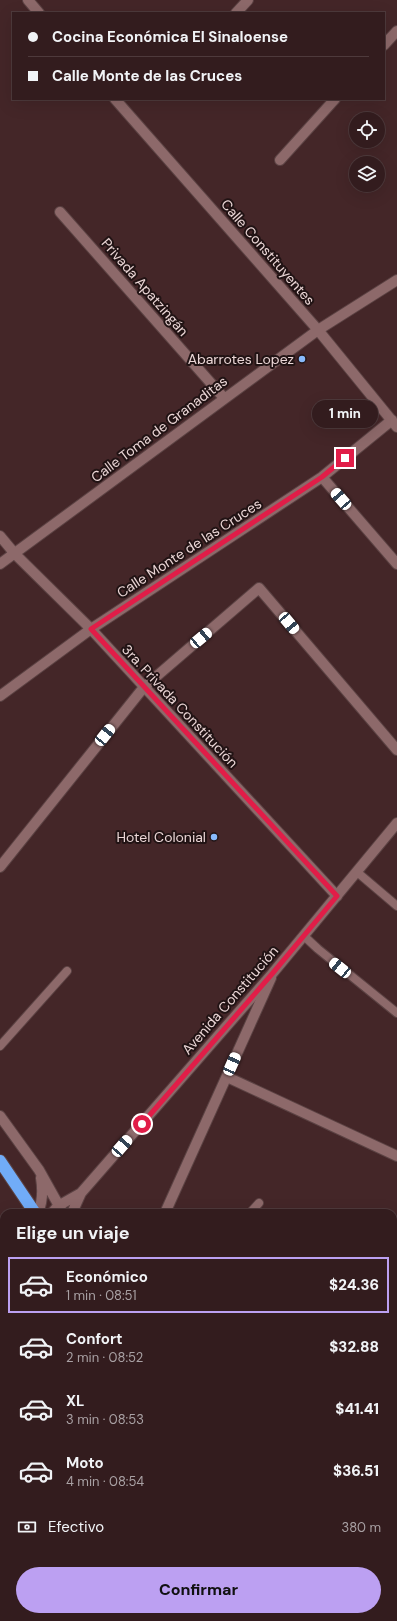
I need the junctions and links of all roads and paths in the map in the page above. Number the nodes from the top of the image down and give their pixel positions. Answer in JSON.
{"nodes":[{"id":1,"x":28,"y":0,"type":"edge"},
{"id":2,"x":248,"y":0,"type":"edge"},
{"id":3,"x":38,"y":12,"type":"edge"},
{"id":4,"x":237,"y":12,"type":"edge"},
{"id":5,"x":397,"y":31,"type":"edge"},
{"id":6,"x":385,"y":45,"type":"edge"},
{"id":7,"x":116,"y":100,"type":"edge"},
{"id":8,"x":335,"y":100,"type":"edge"},
{"id":9,"x":280,"y":160,"type":"dead end"},
{"id":10,"x":60,"y":212,"type":"dead end"},
{"id":11,"x":397,"y":280,"type":"edge"},
{"id":12,"x":318,"y":330,"type":"junction"},
{"id":13,"x":224,"y":398,"type":"junction"},
{"id":14,"x":394,"y":423,"type":"edge"},
{"id":15,"x":322,"y":477,"type":"junction"},
{"id":16,"x":0,"y":536,"type":"edge"},
{"id":17,"x":15,"y":554,"type":"junction"},
{"id":18,"x":0,"y":564,"type":"edge"},
{"id":19,"x":397,"y":564,"type":"edge"},
{"id":20,"x":91,"y":629,"type":"junction"},
{"id":21,"x":144,"y":687,"type":"junction"},
{"id":22,"x":0,"y":696,"type":"edge"},
{"id":23,"x":397,"y":750,"type":"edge"},
{"id":24,"x":397,"y":823,"type":"edge"},
{"id":25,"x":0,"y":867,"type":"edge"},
{"id":26,"x":357,"y":872,"type":"junction"},
{"id":27,"x":337,"y":896,"type":"junction"},
{"id":28,"x":397,"y":906,"type":"edge"},
{"id":29,"x":304,"y":936,"type":"junction"},
{"id":30,"x":67,"y":972,"type":"dead end"},
{"id":31,"x":272,"y":974,"type":"junction"},
{"id":32,"x":397,"y":1013,"type":"edge"},
{"id":33,"x":0,"y":1046,"type":"edge"},
{"id":34,"x":227,"y":1077,"type":"junction"},
{"id":35,"x":0,"y":1116,"type":"edge"},
{"id":36,"x":397,"y":1156,"type":"edge"},
{"id":37,"x":0,"y":1161,"type":"edge"},
{"id":38,"x":39,"y":1170,"type":"junction"},
{"id":39,"x":81,"y":1192,"type":"junction"},
{"id":40,"x":259,"y":1203,"type":"dead end"},
{"id":41,"x":32,"y":1209,"type":"edge"},
{"id":42,"x":40,"y":1209,"type":"edge"},
{"id":43,"x":57,"y":1209,"type":"edge"},
{"id":44,"x":60,"y":1209,"type":"edge"},
{"id":45,"x":74,"y":1209,"type":"edge"},
{"id":46,"x":167,"y":1209,"type":"edge"},
{"id":47,"x":254,"y":1209,"type":"edge"}],
"edges":[{"from":1,"to":3,"type":"street"},
{"from":2,"to":4,"type":"street"},
{"from":5,"to":6,"type":"street"},
{"from":7,"to":12,"type":"street","name":"Calle Constituyentes"},
{"from":8,"to":9,"type":"street"},
{"from":10,"to":13,"type":"street","name":"Privada Apatzingán"},
{"from":11,"to":12,"type":"street","name":"Calle Toma de Granaditas"},
{"from":12,"to":13,"type":"street","name":"Calle Toma de Granaditas"},
{"from":12,"to":14,"type":"street","name":"Calle Constituyentes"},
{"from":13,"to":17,"type":"street","name":"Calle Toma de Granaditas"},
{"from":14,"to":15,"type":"street","name":"Calle Monte de las Cruces"},
{"from":15,"to":19,"type":"street"},
{"from":15,"to":20,"type":"street","name":"Calle Monte de las Cruces"},
{"from":16,"to":17,"type":"street","name":"3ra. Privada Constitución"},
{"from":17,"to":18,"type":"street","name":"Calle Toma de Granaditas"},
{"from":17,"to":20,"type":"street","name":"3ra. Privada Constitución"},
{"from":20,"to":21,"type":"street","name":"3ra. Privada Constitución"},
{"from":20,"to":22,"type":"street","name":"Calle Monte de las Cruces"},
{"from":21,"to":23,"type":"street"},
{"from":21,"to":25,"type":"street"},
{"from":21,"to":27,"type":"street","name":"3ra. Privada Constitución"},
{"from":24,"to":26,"type":"street","name":"Avenida Constitución"},
{"from":26,"to":27,"type":"street","name":"Avenida Constitución"},
{"from":26,"to":28,"type":"lane"},
{"from":27,"to":29,"type":"street","name":"Avenida Constitución"},
{"from":29,"to":31,"type":"street","name":"Avenida Constitución"},
{"from":29,"to":32,"type":"lane"},
{"from":30,"to":33,"type":"lane"},
{"from":31,"to":34,"type":"street"},
{"from":31,"to":39,"type":"street","name":"Avenida Constitución"},
{"from":34,"to":36,"type":"street"},
{"from":34,"to":46,"type":"street"},
{"from":35,"to":38,"type":"street"},
{"from":37,"to":41,"type":"highway"},
{"from":38,"to":42,"type":"street"},
{"from":38,"to":43,"type":"street"},
{"from":39,"to":44,"type":"street","name":"Avenida Constitución"},
{"from":39,"to":45,"type":"street","name":"Avenida Constitución"},
{"from":40,"to":47,"type":"lane"}]}
